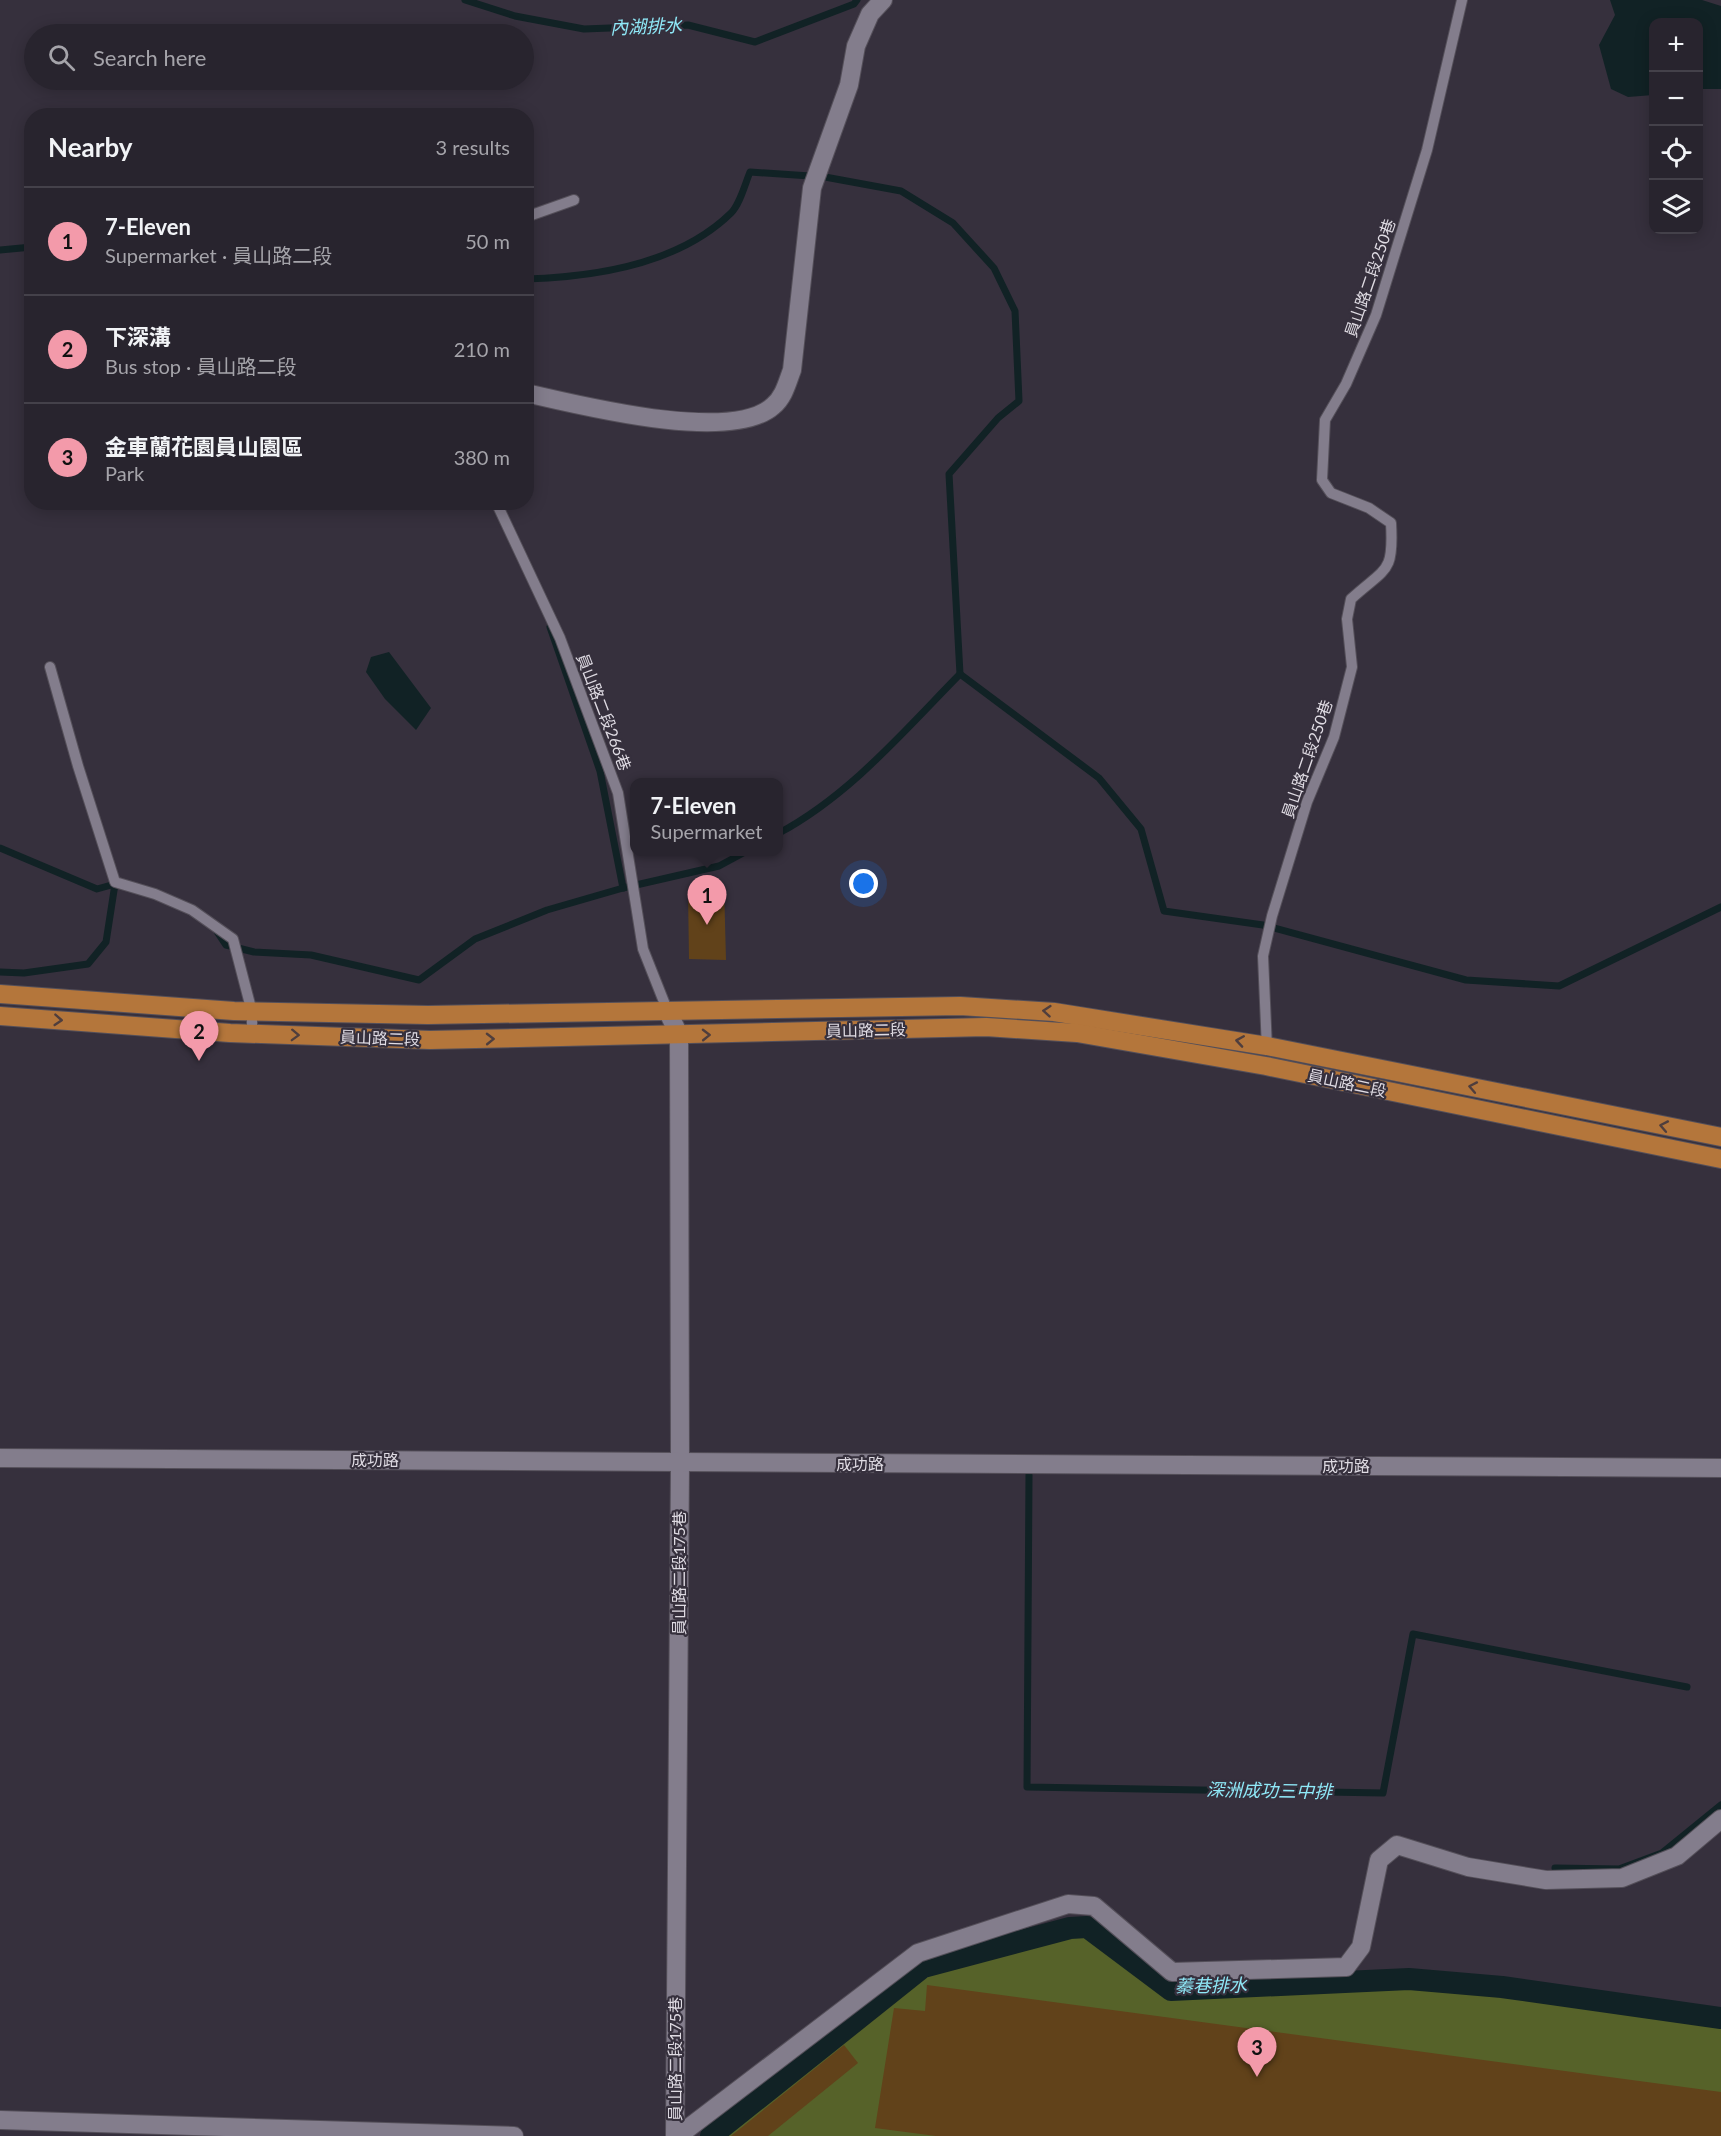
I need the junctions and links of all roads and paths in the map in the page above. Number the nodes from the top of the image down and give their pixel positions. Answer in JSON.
{"nodes":[{"id":1,"x":883,"y":0,"type":"edge"},
{"id":2,"x":1462,"y":0,"type":"edge"},
{"id":3,"x":574,"y":200,"type":"dead end"},
{"id":4,"x":534,"y":214,"type":"edge"},
{"id":5,"x":534,"y":395,"type":"edge"},
{"id":6,"x":500,"y":510,"type":"edge"},
{"id":7,"x":50,"y":667,"type":"dead end"},
{"id":8,"x":0,"y":994,"type":"edge"},
{"id":9,"x":252,"y":1012,"type":"junction"},
{"id":10,"x":668,"y":1012,"type":"junction"},
{"id":11,"x":0,"y":1016,"type":"edge"},
{"id":12,"x":252,"y":1034,"type":"junction"},
{"id":13,"x":679,"y":1035,"type":"junction"},
{"id":14,"x":1267,"y":1046,"type":"junction"},
{"id":15,"x":1266,"y":1066,"type":"junction"},
{"id":16,"x":1721,"y":1137,"type":"edge"},
{"id":17,"x":1721,"y":1159,"type":"edge"},
{"id":18,"x":0,"y":1458,"type":"edge"},
{"id":19,"x":680,"y":1462,"type":"junction"},
{"id":20,"x":1721,"y":1468,"type":"edge"},
{"id":21,"x":1721,"y":1819,"type":"edge"},
{"id":22,"x":0,"y":2120,"type":"edge"},
{"id":23,"x":514,"y":2136,"type":"edge"},
{"id":24,"x":677,"y":2136,"type":"edge"}],
"edges":[{"from":1,"to":5,"type":"street"},
{"from":2,"to":14,"type":"lane","name":"員山路二段250巷"},
{"from":3,"to":4,"type":"lane"},
{"from":6,"to":10,"type":"lane","name":"員山路二段266巷"},
{"from":7,"to":9,"type":"lane"},
{"from":8,"to":9,"type":"main road","name":"員山路二段"},
{"from":9,"to":10,"type":"main road","name":"員山路二段"},
{"from":9,"to":12,"type":"lane"},
{"from":10,"to":13,"type":"street","name":"員山路二段175巷"},
{"from":14,"to":10,"type":"main road","name":"員山路二段","one_way":true},
{"from":11,"to":12,"type":"main road","name":"員山路二段","one_way":true},
{"from":12,"to":13,"type":"main road","name":"員山路二段","one_way":true},
{"from":13,"to":15,"type":"main road","name":"員山路二段","one_way":true},
{"from":13,"to":19,"type":"street","name":"員山路二段175巷"},
{"from":14,"to":15,"type":"lane","name":"員山路二段250巷"},
{"from":16,"to":14,"type":"main road","name":"員山路二段","one_way":true},
{"from":15,"to":17,"type":"main road","name":"員山路二段"},
{"from":18,"to":19,"type":"street","name":"成功路"},
{"from":19,"to":20,"type":"street","name":"成功路"},
{"from":19,"to":24,"type":"street","name":"員山路二段175巷"},
{"from":21,"to":24,"type":"street"},
{"from":22,"to":23,"type":"street"}]}
